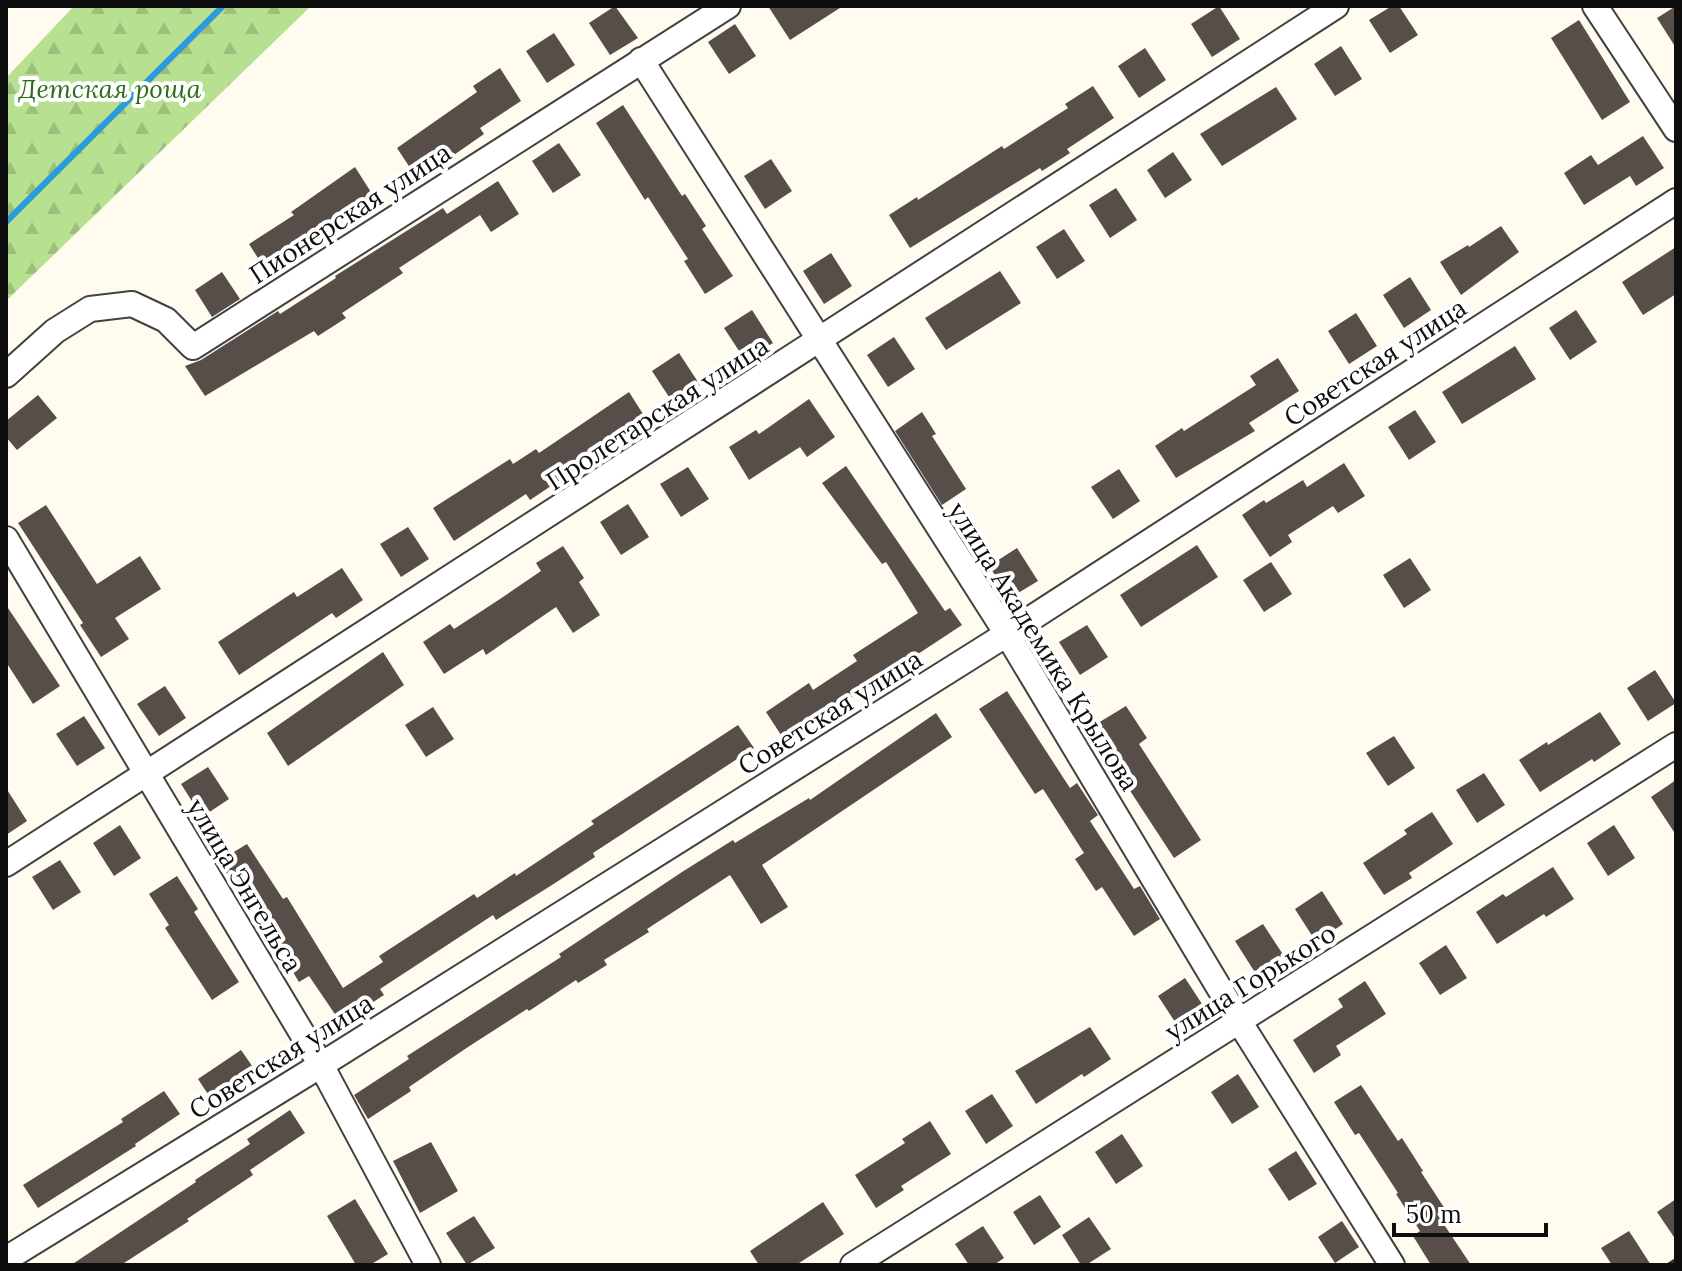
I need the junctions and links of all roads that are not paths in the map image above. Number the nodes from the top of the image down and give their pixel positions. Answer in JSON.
{"nodes":[{"id":1,"x":728,"y":6,"type":"edge"},
{"id":2,"x":1336,"y":6,"type":"edge"},
{"id":3,"x":1595,"y":6,"type":"edge"},
{"id":4,"x":641,"y":60,"type":"junction"},
{"id":5,"x":1676,"y":129,"type":"edge"},
{"id":6,"x":1676,"y":201,"type":"edge"},
{"id":7,"x":818,"y":342,"type":"junction"},
{"id":8,"x":6,"y":375,"type":"edge"},
{"id":9,"x":6,"y":539,"type":"edge"},
{"id":10,"x":1007,"y":634,"type":"junction"},
{"id":11,"x":1676,"y":745,"type":"edge"},
{"id":12,"x":146,"y":776,"type":"junction"},
{"id":13,"x":6,"y":864,"type":"edge"},
{"id":14,"x":1239,"y":1021,"type":"junction"},
{"id":15,"x":321,"y":1065,"type":"junction"},
{"id":16,"x":6,"y":1259,"type":"edge"},
{"id":17,"x":428,"y":1265,"type":"edge"},
{"id":18,"x":853,"y":1265,"type":"edge"},
{"id":19,"x":1392,"y":1265,"type":"edge"}],
"edges":[{"from":1,"to":4,"type":"street","name":"Пионерская улица"},
{"from":2,"to":7,"type":"street","name":"Пролетарская улица"},
{"from":3,"to":5,"type":"street"},
{"from":4,"to":7,"type":"street","name":"улица Академика Крылова"},
{"from":4,"to":8,"type":"street","name":"Пионерская улица"},
{"from":6,"to":10,"type":"street","name":"Советская улица"},
{"from":7,"to":10,"type":"street","name":"улица Академика Крылова"},
{"from":7,"to":12,"type":"street","name":"Пролетарская улица"},
{"from":9,"to":12,"type":"street","name":"улица Энгельса"},
{"from":10,"to":14,"type":"street","name":"улица Академика Крылова"},
{"from":10,"to":15,"type":"street","name":"Советская улица"},
{"from":11,"to":14,"type":"street","name":"улица Горького"},
{"from":12,"to":13,"type":"street","name":"Пролетарская улица"},
{"from":12,"to":15,"type":"street","name":"улица Энгельса"},
{"from":14,"to":18,"type":"street","name":"улица Горького"},
{"from":14,"to":19,"type":"street","name":"улица Академика Крылова"},
{"from":15,"to":16,"type":"street","name":"Советская улица"},
{"from":15,"to":17,"type":"street","name":"улица Энгельса"}]}
